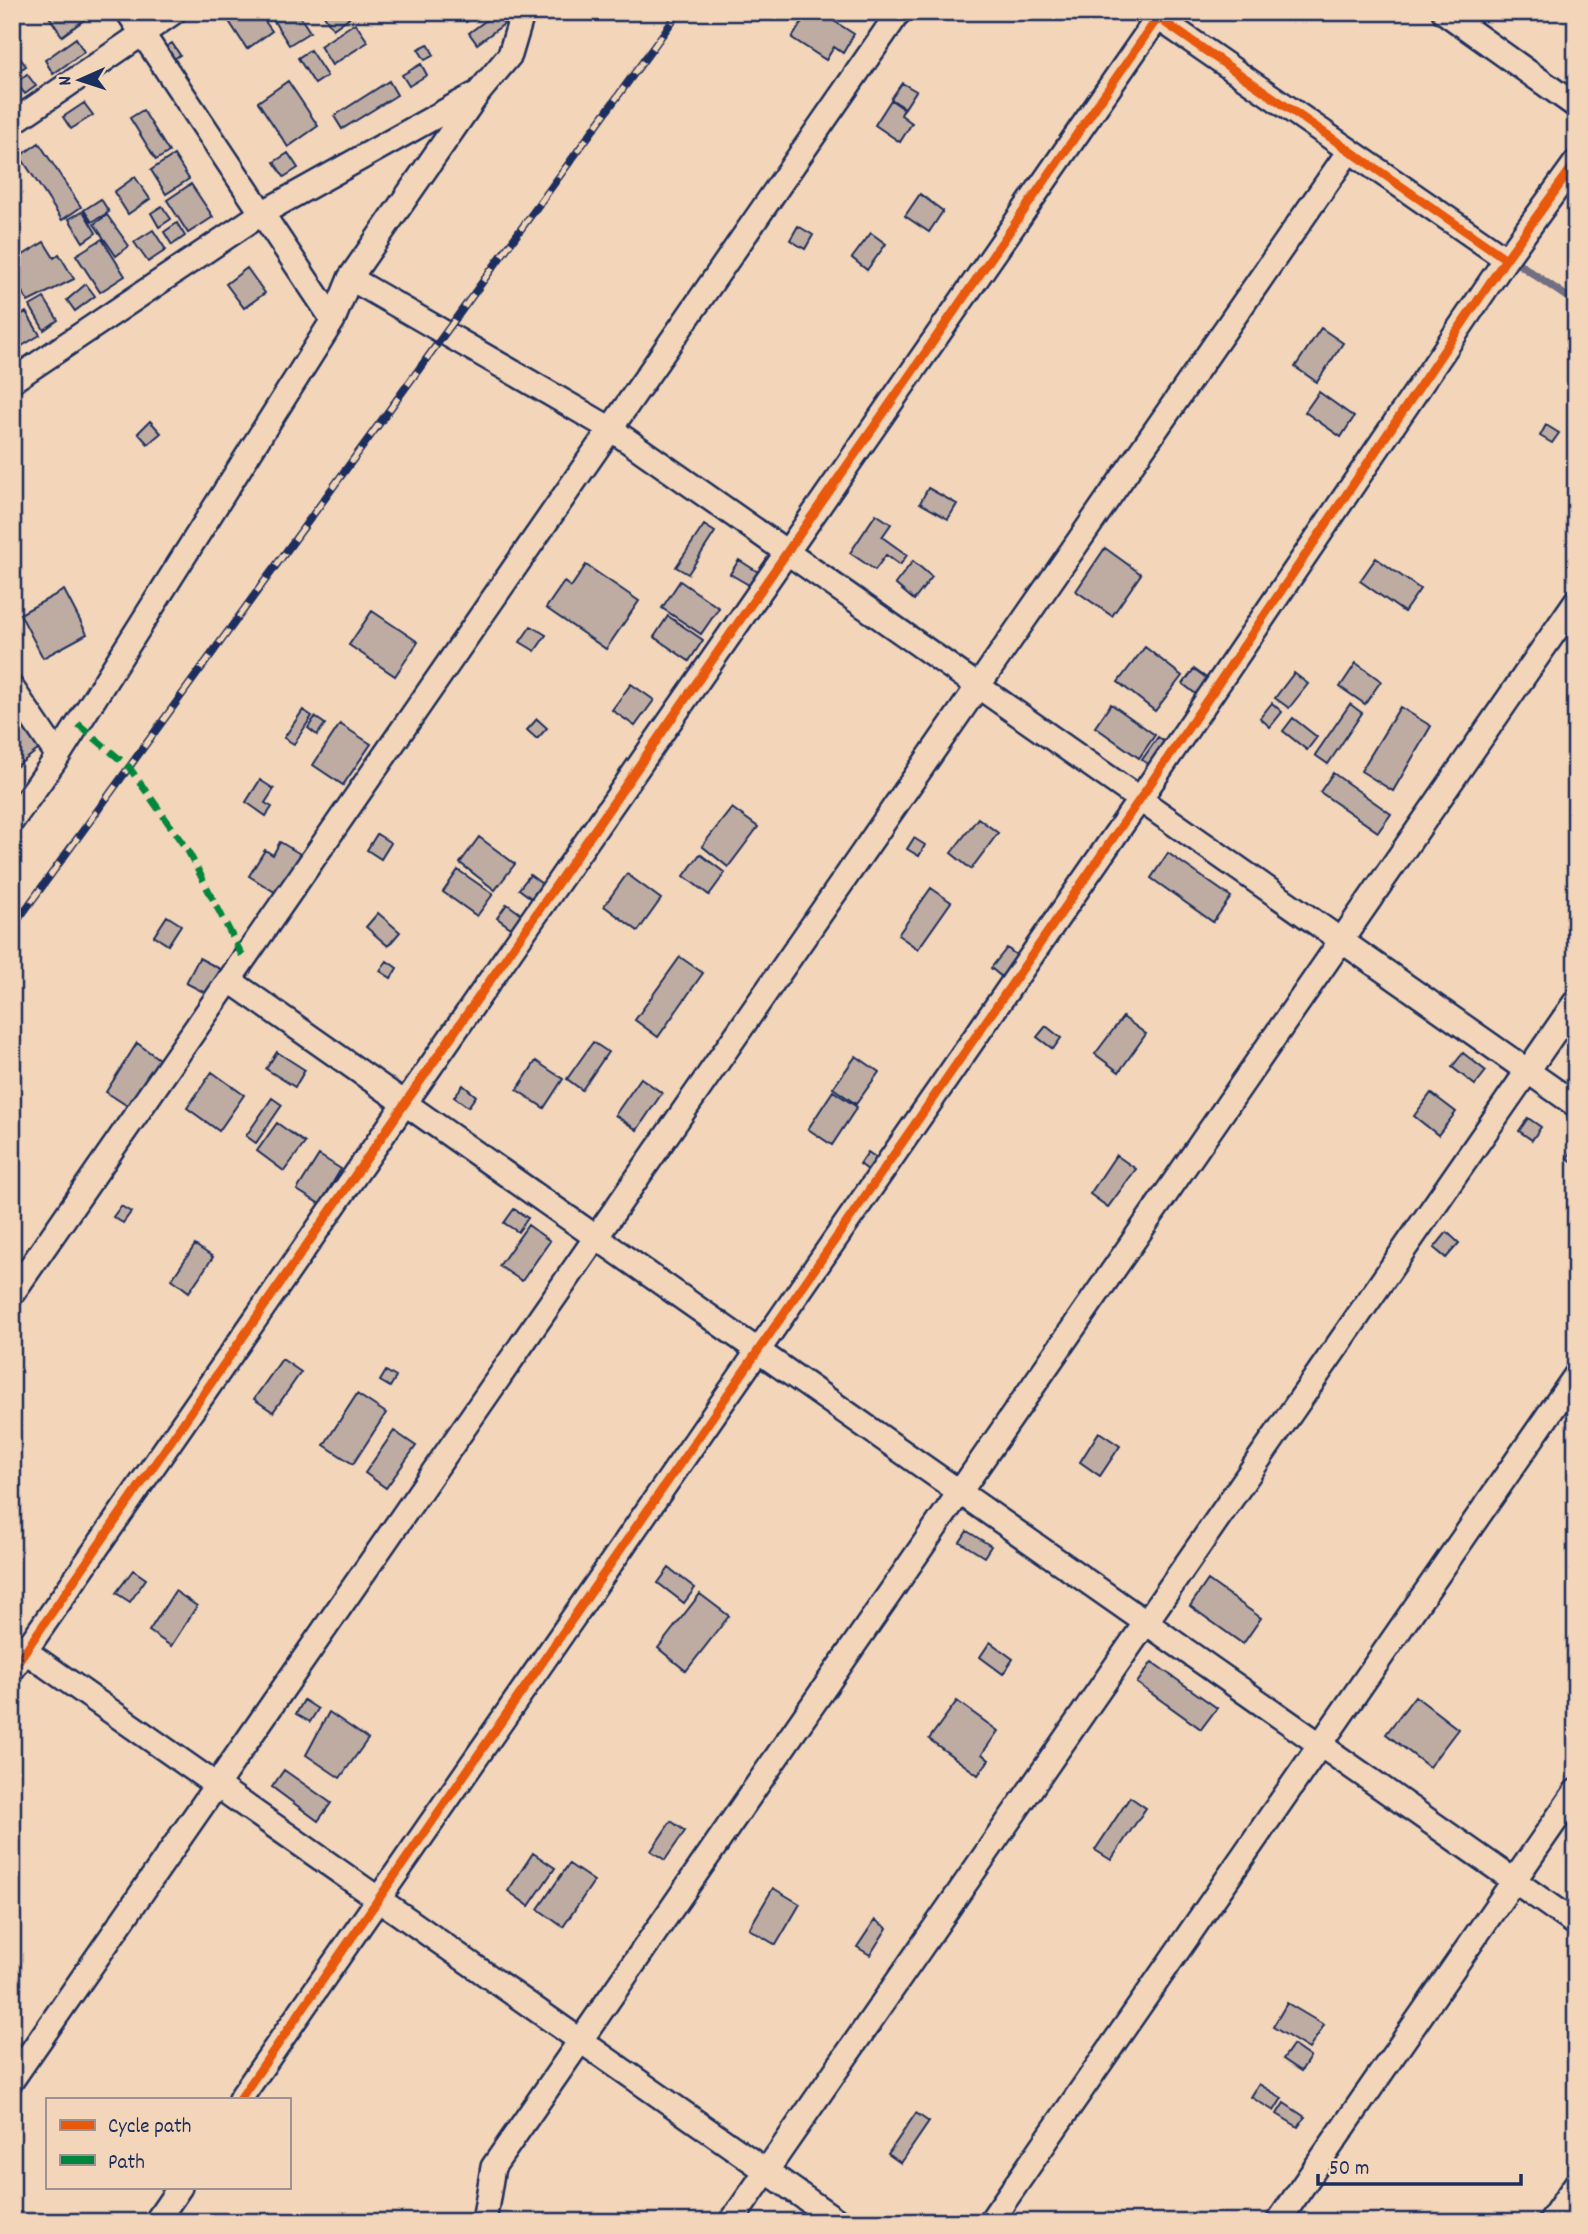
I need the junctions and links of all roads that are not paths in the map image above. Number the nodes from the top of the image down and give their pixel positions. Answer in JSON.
{"nodes":[{"id":1,"x":128,"y":12,"type":"edge"},
{"id":2,"x":174,"y":12,"type":"edge"},
{"id":3,"x":519,"y":12,"type":"edge"},
{"id":4,"x":899,"y":12,"type":"edge"},
{"id":5,"x":1444,"y":12,"type":"edge"},
{"id":6,"x":142,"y":34,"type":"junction"},
{"id":7,"x":479,"y":92,"type":"junction"},
{"id":8,"x":1576,"y":106,"type":"edge"},
{"id":9,"x":12,"y":123,"type":"edge"},
{"id":10,"x":1349,"y":150,"type":"junction"},
{"id":11,"x":1576,"y":162,"type":"edge"},
{"id":12,"x":262,"y":213,"type":"junction"},
{"id":13,"x":1506,"y":259,"type":"junction"},
{"id":14,"x":350,"y":278,"type":"junction"},
{"id":15,"x":333,"y":320,"type":"junction"},
{"id":16,"x":12,"y":381,"type":"edge"},
{"id":17,"x":611,"y":429,"type":"junction"},
{"id":18,"x":786,"y":551,"type":"junction"},
{"id":19,"x":1576,"y":601,"type":"edge"},
{"id":20,"x":977,"y":685,"type":"junction"},
{"id":21,"x":12,"y":688,"type":"edge"},
{"id":22,"x":58,"y":756,"type":"junction"},
{"id":23,"x":1140,"y":799,"type":"junction"},
{"id":24,"x":12,"y":821,"type":"edge"},
{"id":25,"x":1342,"y":941,"type":"junction"},
{"id":26,"x":229,"y":980,"type":"junction"},
{"id":27,"x":1576,"y":1001,"type":"edge"},
{"id":28,"x":1527,"y":1071,"type":"junction"},
{"id":29,"x":404,"y":1103,"type":"junction"},
{"id":30,"x":1576,"y":1105,"type":"edge"},
{"id":31,"x":595,"y":1237,"type":"junction"},
{"id":32,"x":12,"y":1294,"type":"edge"},
{"id":33,"x":758,"y":1351,"type":"junction"},
{"id":34,"x":1576,"y":1375,"type":"edge"},
{"id":35,"x":960,"y":1493,"type":"junction"},
{"id":36,"x":1145,"y":1623,"type":"junction"},
{"id":37,"x":17,"y":1654,"type":"edge"},
{"id":38,"x":1320,"y":1745,"type":"junction"},
{"id":39,"x":216,"y":1785,"type":"junction"},
{"id":40,"x":1576,"y":1791,"type":"edge"},
{"id":41,"x":1514,"y":1881,"type":"junction"},
{"id":42,"x":379,"y":1899,"type":"junction"},
{"id":43,"x":1576,"y":1924,"type":"edge"},
{"id":44,"x":581,"y":2041,"type":"junction"},
{"id":45,"x":12,"y":2080,"type":"edge"},
{"id":46,"x":241,"y":2098,"type":"edge"},
{"id":47,"x":766,"y":2171,"type":"junction"},
{"id":48,"x":1576,"y":2184,"type":"edge"},
{"id":49,"x":179,"y":2188,"type":"edge"},
{"id":50,"x":156,"y":2222,"type":"edge"},
{"id":51,"x":484,"y":2222,"type":"edge"},
{"id":52,"x":731,"y":2222,"type":"edge"},
{"id":53,"x":839,"y":2222,"type":"edge"},
{"id":54,"x":990,"y":2222,"type":"edge"},
{"id":55,"x":1278,"y":2222,"type":"edge"},
{"id":56,"x":1550,"y":2222,"type":"edge"}],
"edges":[{"from":1,"to":6,"type":"street"},
{"from":2,"to":6,"type":"street"},
{"from":3,"to":7,"type":"street"},
{"from":4,"to":17,"type":"street"},
{"from":5,"to":8,"type":"street"},
{"from":6,"to":9,"type":"street"},
{"from":6,"to":12,"type":"street"},
{"from":7,"to":12,"type":"street"},
{"from":7,"to":14,"type":"street"},
{"from":10,"to":13,"type":"street"},
{"from":10,"to":18,"type":"street"},
{"from":10,"to":20,"type":"street"},
{"from":11,"to":13,"type":"street"},
{"from":12,"to":15,"type":"street"},
{"from":12,"to":16,"type":"street"},
{"from":13,"to":23,"type":"street"},
{"from":14,"to":15,"type":"street"},
{"from":14,"to":17,"type":"street"},
{"from":15,"to":22,"type":"street"},
{"from":17,"to":18,"type":"street"},
{"from":17,"to":26,"type":"street"},
{"from":18,"to":20,"type":"street"},
{"from":18,"to":29,"type":"street"},
{"from":19,"to":25,"type":"street"},
{"from":20,"to":23,"type":"street"},
{"from":20,"to":31,"type":"street"},
{"from":21,"to":22,"type":"street"},
{"from":22,"to":24,"type":"street"},
{"from":23,"to":25,"type":"street"},
{"from":23,"to":33,"type":"street"},
{"from":25,"to":28,"type":"street"},
{"from":25,"to":35,"type":"street"},
{"from":26,"to":29,"type":"street"},
{"from":26,"to":32,"type":"street"},
{"from":27,"to":28,"type":"street"},
{"from":28,"to":30,"type":"street"},
{"from":28,"to":36,"type":"street"},
{"from":29,"to":31,"type":"street"},
{"from":29,"to":37,"type":"street"},
{"from":31,"to":33,"type":"street"},
{"from":31,"to":39,"type":"street"},
{"from":33,"to":35,"type":"street"},
{"from":33,"to":42,"type":"street"},
{"from":34,"to":38,"type":"street"},
{"from":35,"to":36,"type":"street"},
{"from":35,"to":44,"type":"street"},
{"from":36,"to":38,"type":"street"},
{"from":36,"to":47,"type":"street"},
{"from":37,"to":39,"type":"street"},
{"from":38,"to":41,"type":"street"},
{"from":38,"to":54,"type":"street"},
{"from":39,"to":42,"type":"street"},
{"from":39,"to":45,"type":"street"},
{"from":40,"to":41,"type":"street"},
{"from":41,"to":43,"type":"street"},
{"from":41,"to":55,"type":"street"},
{"from":42,"to":44,"type":"street"},
{"from":42,"to":46,"type":"street"},
{"from":44,"to":47,"type":"street"},
{"from":44,"to":51,"type":"street"},
{"from":47,"to":52,"type":"street"},
{"from":47,"to":53,"type":"street"},
{"from":48,"to":56,"type":"street"},
{"from":49,"to":50,"type":"street"}]}
